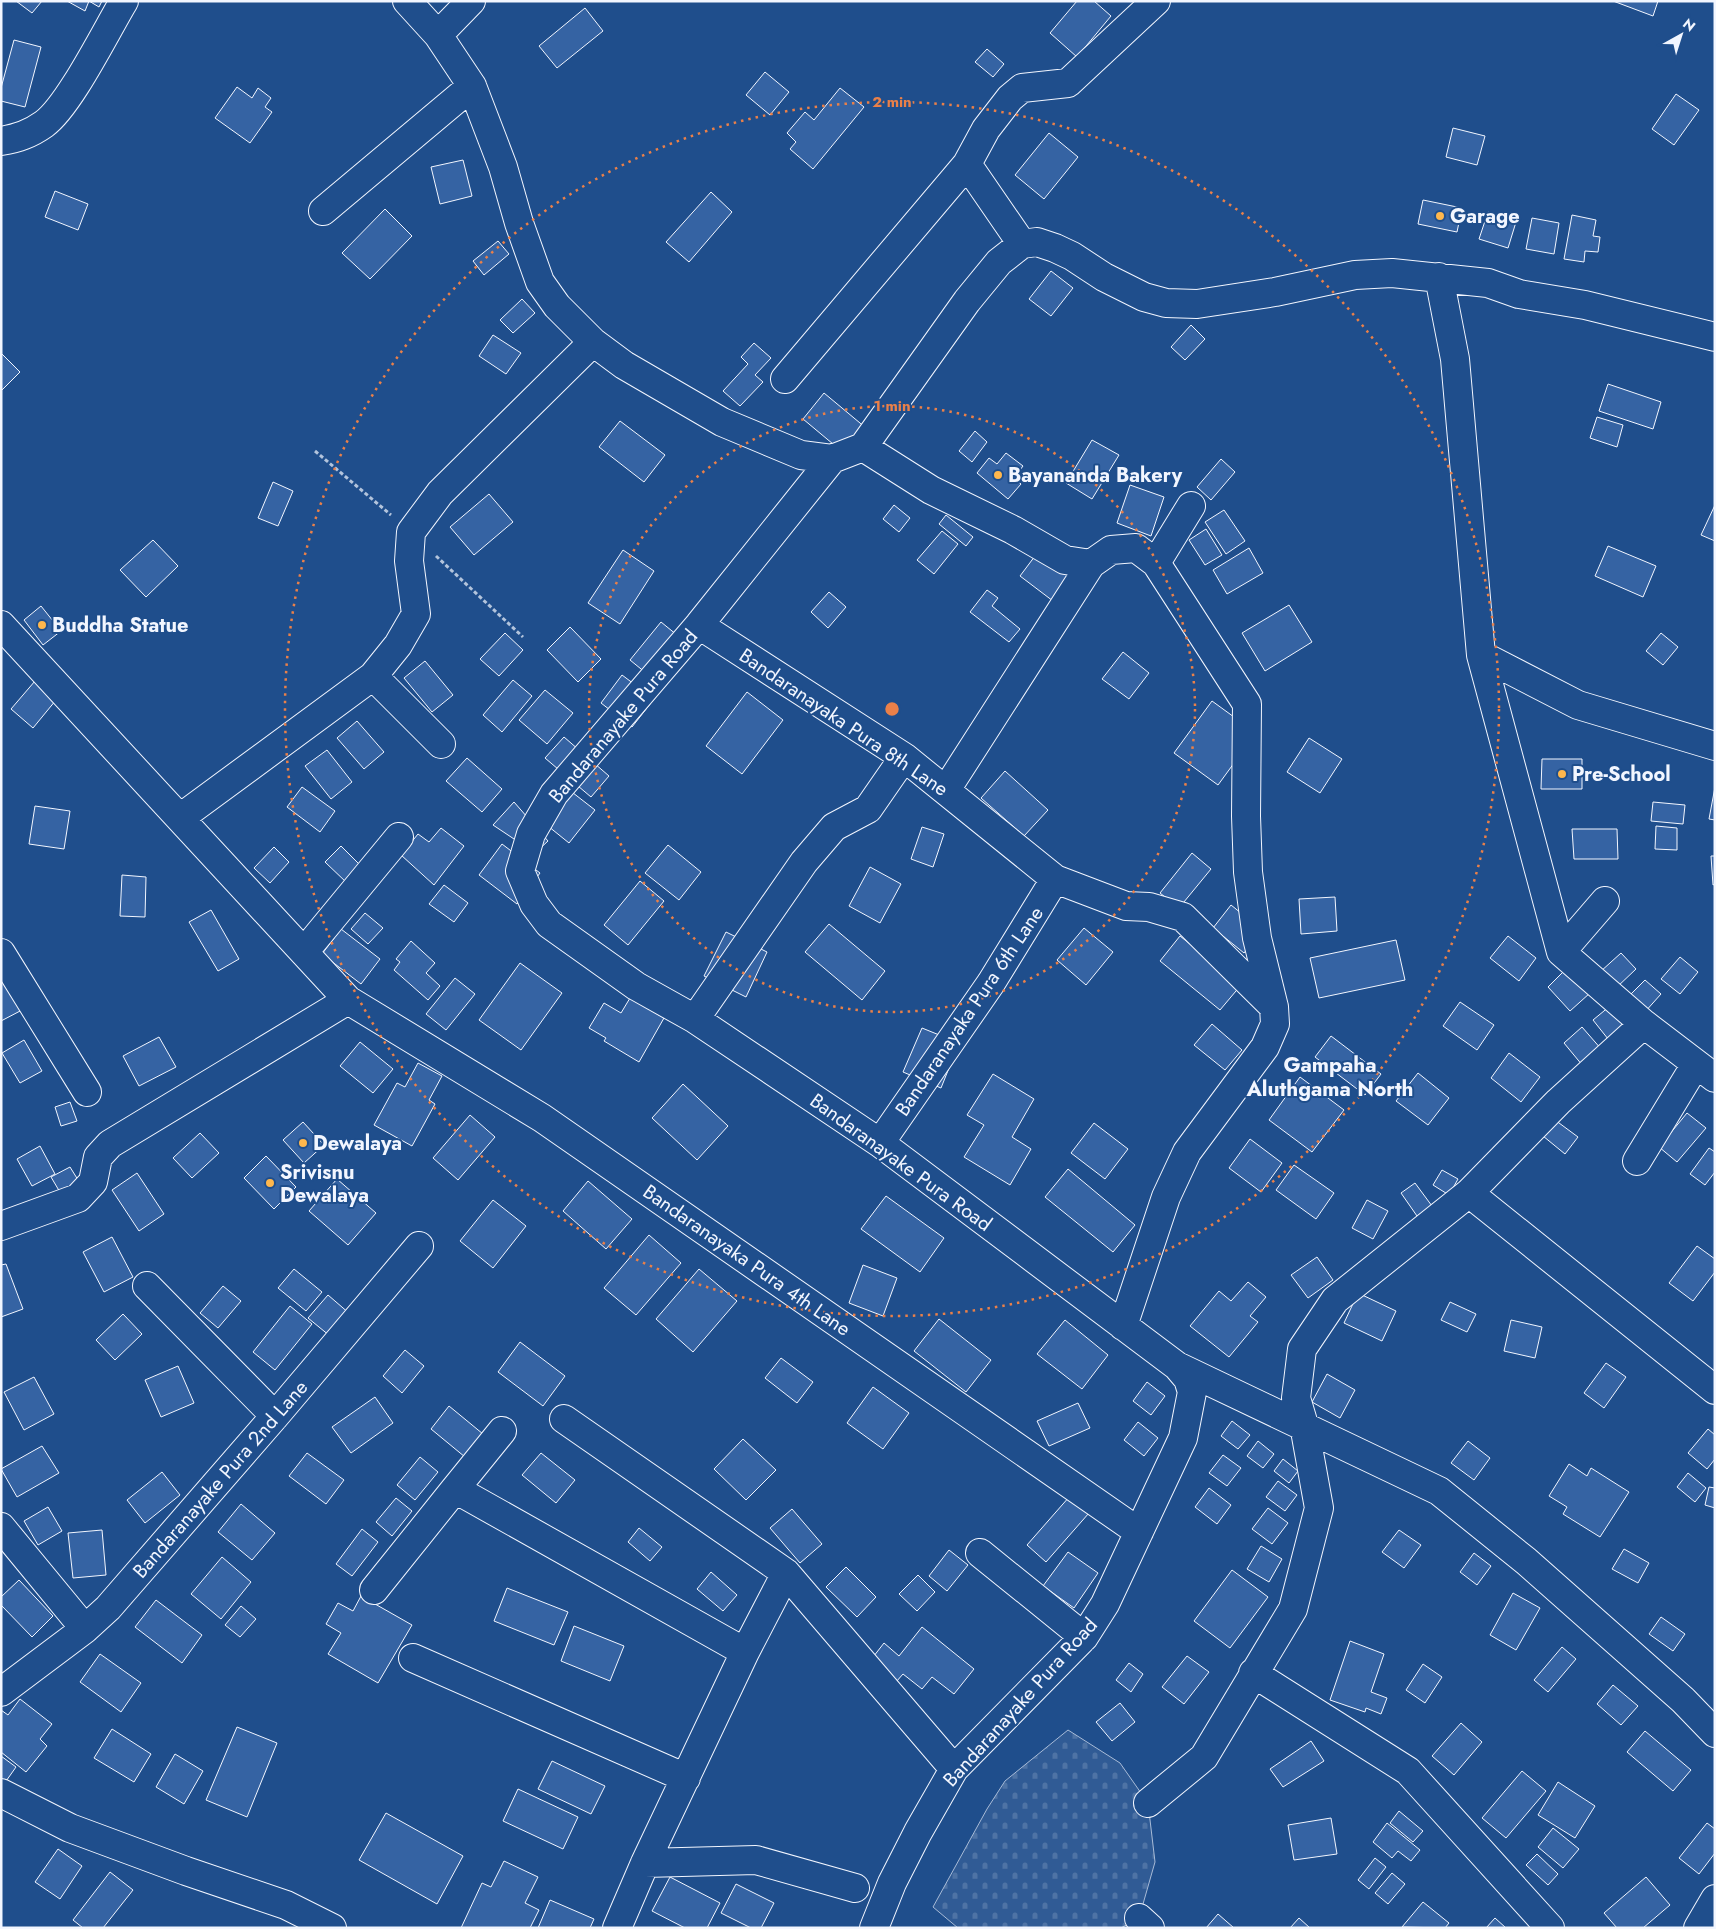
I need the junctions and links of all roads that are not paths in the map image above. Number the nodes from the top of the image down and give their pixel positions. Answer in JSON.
{"nodes":[{"id":1,"x":124,"y":1,"type":"edge"},
{"id":2,"x":407,"y":1,"type":"edge"},
{"id":3,"x":471,"y":1,"type":"edge"},
{"id":4,"x":1156,"y":1,"type":"edge"},
{"id":5,"x":438,"y":35,"type":"junction"},
{"id":6,"x":472,"y":86,"type":"junction"},
{"id":7,"x":1,"y":140,"type":"edge"},
{"id":8,"x":967,"y":164,"type":"junction"},
{"id":9,"x":323,"y":211,"type":"dead end"},
{"id":10,"x":1022,"y":244,"type":"junction"},
{"id":11,"x":1439,"y":277,"type":"junction"},
{"id":12,"x":1715,"y":337,"type":"edge"},
{"id":13,"x":593,"y":342,"type":"junction"},
{"id":14,"x":785,"y":379,"type":"dead end"},
{"id":15,"x":863,"y":447,"type":"junction"},
{"id":16,"x":832,"y":459,"type":"junction"},
{"id":17,"x":1190,"y":506,"type":"dead end"},
{"id":18,"x":1156,"y":563,"type":"junction"},
{"id":19,"x":1091,"y":564,"type":"junction"},
{"id":20,"x":1,"y":624,"type":"edge"},
{"id":21,"x":699,"y":625,"type":"junction"},
{"id":22,"x":1481,"y":655,"type":"junction"},
{"id":23,"x":373,"y":676,"type":"junction"},
{"id":24,"x":441,"y":744,"type":"dead end"},
{"id":25,"x":1715,"y":746,"type":"edge"},
{"id":26,"x":904,"y":757,"type":"junction"},
{"id":27,"x":946,"y":790,"type":"junction"},
{"id":28,"x":180,"y":818,"type":"junction"},
{"id":29,"x":399,"y":837,"type":"dead end"},
{"id":30,"x":1056,"y":879,"type":"junction"},
{"id":31,"x":1605,"y":901,"type":"dead end"},
{"id":32,"x":1,"y":952,"type":"edge"},
{"id":33,"x":304,"y":952,"type":"junction"},
{"id":34,"x":1560,"y":952,"type":"junction"},
{"id":35,"x":348,"y":1000,"type":"junction"},
{"id":36,"x":1274,"y":1007,"type":"junction"},
{"id":37,"x":696,"y":1019,"type":"junction"},
{"id":38,"x":1644,"y":1024,"type":"junction"},
{"id":39,"x":1706,"y":1071,"type":"edge"},
{"id":40,"x":87,"y":1092,"type":"dead end"},
{"id":41,"x":880,"y":1143,"type":"junction"},
{"id":42,"x":1637,"y":1161,"type":"dead end"},
{"id":43,"x":1469,"y":1193,"type":"junction"},
{"id":44,"x":1,"y":1226,"type":"edge"},
{"id":45,"x":419,"y":1246,"type":"dead end"},
{"id":46,"x":147,"y":1286,"type":"dead end"},
{"id":47,"x":1123,"y":1326,"type":"junction"},
{"id":48,"x":1177,"y":1366,"type":"junction"},
{"id":49,"x":1715,"y":1390,"type":"edge"},
{"id":50,"x":275,"y":1416,"type":"junction"},
{"id":51,"x":564,"y":1419,"type":"dead end"},
{"id":52,"x":1304,"y":1425,"type":"junction"},
{"id":53,"x":502,"y":1431,"type":"dead end"},
{"id":54,"x":455,"y":1489,"type":"junction"},
{"id":55,"x":1,"y":1527,"type":"edge"},
{"id":56,"x":1139,"y":1532,"type":"junction"},
{"id":57,"x":980,"y":1552,"type":"dead end"},
{"id":58,"x":786,"y":1573,"type":"junction"},
{"id":59,"x":374,"y":1590,"type":"dead end"},
{"id":60,"x":85,"y":1629,"type":"junction"},
{"id":61,"x":1084,"y":1637,"type":"junction"},
{"id":62,"x":745,"y":1652,"type":"junction"},
{"id":63,"x":414,"y":1658,"type":"dead end"},
{"id":64,"x":1253,"y":1673,"type":"junction"},
{"id":65,"x":1,"y":1692,"type":"edge"},
{"id":66,"x":1715,"y":1733,"type":"edge"},
{"id":67,"x":954,"y":1769,"type":"junction"},
{"id":68,"x":686,"y":1778,"type":"junction"},
{"id":69,"x":1,"y":1794,"type":"edge"},
{"id":70,"x":1148,"y":1803,"type":"dead end"},
{"id":71,"x":644,"y":1863,"type":"junction"},
{"id":72,"x":855,"y":1888,"type":"dead end"},
{"id":73,"x":1715,"y":1899,"type":"edge"},
{"id":74,"x":291,"y":1920,"type":"edge"},
{"id":75,"x":332,"y":1928,"type":"edge"},
{"id":76,"x":617,"y":1928,"type":"edge"},
{"id":77,"x":874,"y":1928,"type":"edge"},
{"id":78,"x":1550,"y":1928,"type":"edge"},
{"id":79,"x":1698,"y":1928,"type":"edge"}],
"edges":[{"from":1,"to":7,"type":"street"},
{"from":2,"to":5,"type":"street"},
{"from":3,"to":5,"type":"street"},
{"from":4,"to":8,"type":"street"},
{"from":5,"to":6,"type":"street"},
{"from":6,"to":9,"type":"street"},
{"from":6,"to":13,"type":"street"},
{"from":8,"to":10,"type":"street"},
{"from":8,"to":14,"type":"street"},
{"from":10,"to":11,"type":"street"},
{"from":10,"to":15,"type":"street"},
{"from":11,"to":12,"type":"street"},
{"from":11,"to":22,"type":"street"},
{"from":13,"to":16,"type":"street"},
{"from":13,"to":23,"type":"street"},
{"from":15,"to":16,"type":"street"},
{"from":15,"to":19,"type":"street"},
{"from":16,"to":21,"type":"street","name":"Bandaranayake Pura Road"},
{"from":17,"to":18,"type":"street"},
{"from":18,"to":19,"type":"street"},
{"from":18,"to":36,"type":"street"},
{"from":19,"to":27,"type":"street"},
{"from":20,"to":28,"type":"street","name":"Bandaranayaka Pura 4th Lane"},
{"from":21,"to":26,"type":"street","name":"Bandaranayaka Pura 8th Lane"},
{"from":21,"to":37,"type":"street","name":"Bandaranayake Pura Road"},
{"from":22,"to":25,"type":"street"},
{"from":22,"to":34,"type":"street"},
{"from":23,"to":24,"type":"street"},
{"from":23,"to":28,"type":"street"},
{"from":26,"to":27,"type":"street","name":"Bandaranayaka Pura 8th Lane"},
{"from":26,"to":37,"type":"street"},
{"from":27,"to":30,"type":"street","name":"Bandaranayaka Pura 8th Lane"},
{"from":28,"to":33,"type":"street","name":"Bandaranayaka Pura 4th Lane"},
{"from":29,"to":33,"type":"street"},
{"from":30,"to":36,"type":"street","name":"Bandaranayaka Pura 8th Lane"},
{"from":30,"to":41,"type":"street","name":"Bandaranayaka Pura 6th Lane"},
{"from":31,"to":34,"type":"street"},
{"from":32,"to":40,"type":"street"},
{"from":33,"to":35,"type":"street","name":"Bandaranayaka Pura 4th Lane"},
{"from":34,"to":38,"type":"street"},
{"from":35,"to":44,"type":"street"},
{"from":35,"to":56,"type":"street","name":"Bandaranayaka Pura 4th Lane"},
{"from":36,"to":47,"type":"street"},
{"from":37,"to":41,"type":"street","name":"Bandaranayake Pura Road"},
{"from":38,"to":39,"type":"street"},
{"from":38,"to":43,"type":"street"},
{"from":39,"to":42,"type":"street"},
{"from":41,"to":47,"type":"street","name":"Bandaranayake Pura Road"},
{"from":43,"to":49,"type":"street"},
{"from":43,"to":52,"type":"street"},
{"from":45,"to":50,"type":"street","name":"Bandaranayake Pura 2nd Lane"},
{"from":46,"to":50,"type":"street"},
{"from":47,"to":48,"type":"street","name":"Bandaranayake Pura Road"},
{"from":48,"to":52,"type":"street"},
{"from":48,"to":56,"type":"street","name":"Bandaranayake Pura Road"},
{"from":50,"to":60,"type":"street","name":"Bandaranayake Pura 2nd Lane"},
{"from":51,"to":58,"type":"street"},
{"from":52,"to":64,"type":"street"},
{"from":52,"to":66,"type":"street"},
{"from":53,"to":54,"type":"street"},
{"from":54,"to":59,"type":"street"},
{"from":54,"to":62,"type":"street"},
{"from":55,"to":60,"type":"street"},
{"from":56,"to":61,"type":"street","name":"Bandaranayake Pura Road"},
{"from":57,"to":61,"type":"street"},
{"from":58,"to":62,"type":"street"},
{"from":58,"to":67,"type":"street"},
{"from":60,"to":65,"type":"street","name":"Bandaranayake Pura 2nd Lane"},
{"from":61,"to":67,"type":"street","name":"Bandaranayake Pura Road"},
{"from":62,"to":68,"type":"street"},
{"from":63,"to":68,"type":"street"},
{"from":64,"to":70,"type":"street"},
{"from":64,"to":78,"type":"street"},
{"from":67,"to":77,"type":"street","name":"Bandaranayake Pura Road"},
{"from":68,"to":71,"type":"street"},
{"from":69,"to":74,"type":"street"},
{"from":71,"to":72,"type":"street"},
{"from":71,"to":76,"type":"street"},
{"from":73,"to":79,"type":"street"},
{"from":74,"to":75,"type":"street"}]}
